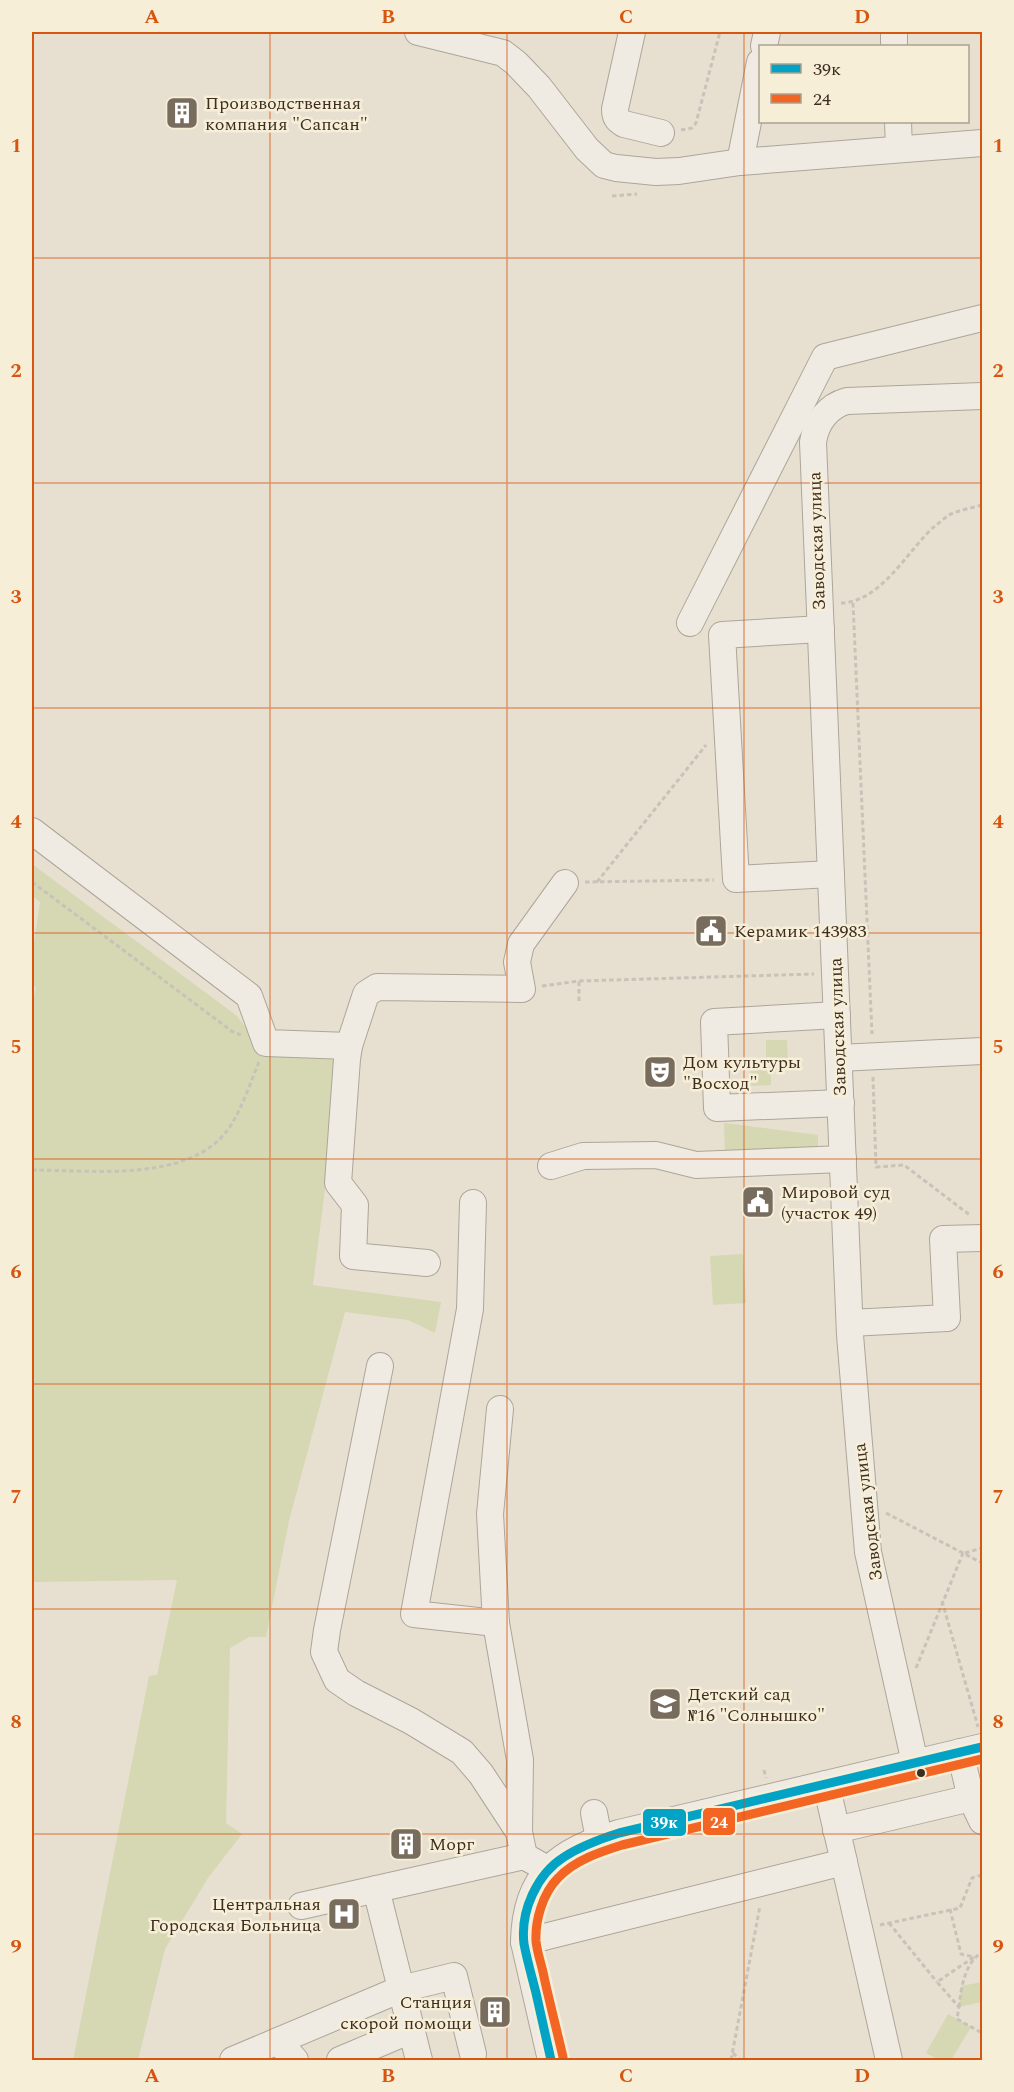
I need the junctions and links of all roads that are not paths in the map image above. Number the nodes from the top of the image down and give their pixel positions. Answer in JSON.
{"nodes":[{"id":1,"x":418,"y":32,"type":"edge"},
{"id":2,"x":632,"y":32,"type":"edge"},
{"id":3,"x":506,"y":42,"type":"edge"},
{"id":4,"x":759,"y":67,"type":"edge"},
{"id":5,"x":898,"y":123,"type":"edge"},
{"id":6,"x":662,"y":133,"type":"road end"},
{"id":7,"x":982,"y":143,"type":"edge"},
{"id":8,"x":899,"y":148,"type":"junction"},
{"id":9,"x":740,"y":162,"type":"junction"},
{"id":10,"x":982,"y":318,"type":"edge"},
{"id":11,"x":982,"y":396,"type":"edge"},
{"id":12,"x":690,"y":623,"type":"dead end"},
{"id":13,"x":821,"y":629,"type":"junction"},
{"id":14,"x":32,"y":831,"type":"edge"},
{"id":15,"x":831,"y":874,"type":"junction"},
{"id":16,"x":565,"y":883,"type":"road end"},
{"id":17,"x":837,"y":1015,"type":"junction"},
{"id":18,"x":349,"y":1046,"type":"junction"},
{"id":19,"x":982,"y":1051,"type":"edge"},
{"id":20,"x":839,"y":1058,"type":"junction"},
{"id":21,"x":841,"y":1103,"type":"junction"},
{"id":22,"x":843,"y":1159,"type":"junction"},
{"id":23,"x":551,"y":1166,"type":"dead end"},
{"id":24,"x":473,"y":1203,"type":"dead end"},
{"id":25,"x":978,"y":1228,"type":"edge"},
{"id":26,"x":427,"y":1263,"type":"dead end"},
{"id":27,"x":850,"y":1323,"type":"junction"},
{"id":28,"x":380,"y":1366,"type":"dead end"},
{"id":29,"x":500,"y":1409,"type":"dead end"},
{"id":30,"x":495,"y":1623,"type":"junction"},
{"id":31,"x":974,"y":1745,"type":"edge"},
{"id":32,"x":915,"y":1763,"type":"junction"},
{"id":33,"x":826,"y":1784,"type":"junction"},
{"id":34,"x":977,"y":1809,"type":"edge"},
{"id":35,"x":594,"y":1813,"type":"dead end"},
{"id":36,"x":836,"y":1830,"type":"junction"},
{"id":37,"x":599,"y":1839,"type":"junction"},
{"id":38,"x":522,"y":1844,"type":"junction"},
{"id":39,"x":844,"y":1862,"type":"junction"},
{"id":40,"x":548,"y":1869,"type":"junction"},
{"id":41,"x":376,"y":1889,"type":"junction"},
{"id":42,"x":302,"y":1906,"type":"dead end"},
{"id":43,"x":524,"y":1942,"type":"junction"},
{"id":44,"x":401,"y":1989,"type":"junction"},
{"id":45,"x":411,"y":2030,"type":"junction"},
{"id":46,"x":278,"y":2041,"type":"junction"},
{"id":47,"x":473,"y":2054,"type":"dead end"},
{"id":48,"x":233,"y":2061,"type":"edge"},
{"id":49,"x":295,"y":2061,"type":"edge"},
{"id":50,"x":340,"y":2061,"type":"edge"},
{"id":51,"x":419,"y":2061,"type":"edge"},
{"id":52,"x":551,"y":2061,"type":"edge"},
{"id":53,"x":889,"y":2061,"type":"edge"}],
"edges":[{"from":1,"to":3,"type":"street"},
{"from":2,"to":6,"type":"street"},
{"from":3,"to":9,"type":"street"},
{"from":4,"to":9,"type":"street"},
{"from":5,"to":8,"type":"street"},
{"from":7,"to":8,"type":"street"},
{"from":8,"to":9,"type":"street"},
{"from":10,"to":12,"type":"street"},
{"from":11,"to":13,"type":"street","name":"Заводская улица"},
{"from":13,"to":15,"type":"street","name":"Заводская улица"},
{"from":13,"to":15,"type":"street"},
{"from":14,"to":18,"type":"street"},
{"from":15,"to":17,"type":"street","name":"Заводская улица"},
{"from":16,"to":18,"type":"street"},
{"from":17,"to":20,"type":"street","name":"Заводская улица"},
{"from":17,"to":21,"type":"street"},
{"from":18,"to":26,"type":"street"},
{"from":19,"to":20,"type":"street"},
{"from":20,"to":21,"type":"street","name":"Заводская улица"},
{"from":21,"to":22,"type":"street","name":"Заводская улица"},
{"from":22,"to":23,"type":"street"},
{"from":22,"to":27,"type":"street","name":"Заводская улица"},
{"from":24,"to":30,"type":"street"},
{"from":25,"to":27,"type":"street"},
{"from":27,"to":32,"type":"street","name":"Заводская улица"},
{"from":28,"to":38,"type":"street"},
{"from":29,"to":30,"type":"street"},
{"from":30,"to":38,"type":"street"},
{"from":31,"to":32,"type":"street"},
{"from":31,"to":34,"type":"street"},
{"from":32,"to":33,"type":"street"},
{"from":33,"to":36,"type":"street"},
{"from":33,"to":37,"type":"street"},
{"from":34,"to":36,"type":"street"},
{"from":35,"to":37,"type":"street"},
{"from":36,"to":39,"type":"street"},
{"from":37,"to":40,"type":"street"},
{"from":38,"to":40,"type":"street"},
{"from":38,"to":41,"type":"street"},
{"from":39,"to":43,"type":"street"},
{"from":39,"to":53,"type":"street"},
{"from":40,"to":43,"type":"street"},
{"from":41,"to":42,"type":"street"},
{"from":41,"to":44,"type":"street"},
{"from":43,"to":52,"type":"street"},
{"from":44,"to":45,"type":"street"},
{"from":44,"to":46,"type":"street"},
{"from":44,"to":47,"type":"street"},
{"from":45,"to":50,"type":"street"},
{"from":45,"to":51,"type":"street"},
{"from":46,"to":48,"type":"street"},
{"from":46,"to":49,"type":"street"}]}
